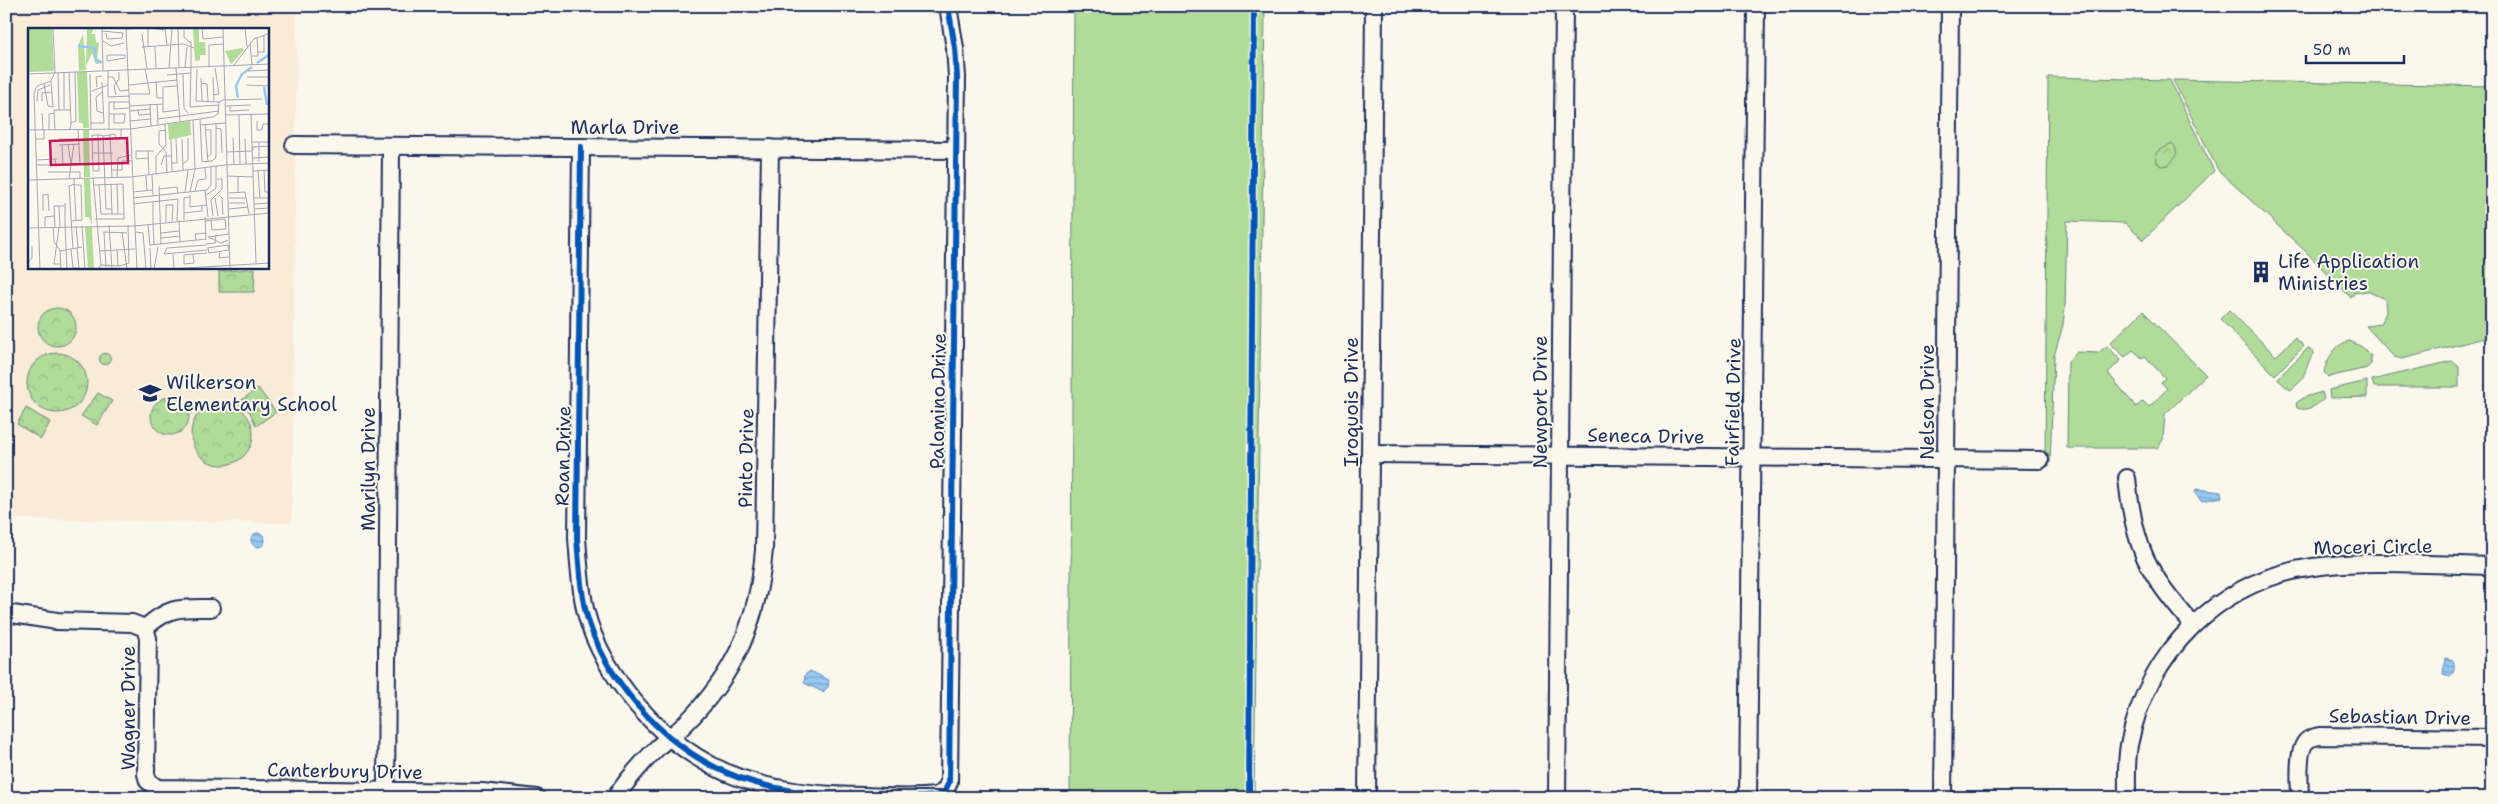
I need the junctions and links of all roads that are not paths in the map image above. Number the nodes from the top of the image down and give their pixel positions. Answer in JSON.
{"nodes":[{"id":1,"x":948,"y":6,"type":"edge"},
{"id":2,"x":1374,"y":6,"type":"edge"},
{"id":3,"x":1564,"y":6,"type":"edge"},
{"id":4,"x":1756,"y":6,"type":"edge"},
{"id":5,"x":1950,"y":6,"type":"edge"},
{"id":6,"x":294,"y":145,"type":"dead end"},
{"id":7,"x":391,"y":146,"type":"junction"},
{"id":8,"x":581,"y":147,"type":"junction"},
{"id":9,"x":770,"y":148,"type":"junction"},
{"id":10,"x":956,"y":150,"type":"junction"},
{"id":11,"x":1371,"y":454,"type":"junction"},
{"id":12,"x":1560,"y":455,"type":"junction"},
{"id":13,"x":1752,"y":458,"type":"junction"},
{"id":14,"x":1946,"y":460,"type":"junction"},
{"id":15,"x":2040,"y":460,"type":"dead end"},
{"id":16,"x":2126,"y":478,"type":"dead end"},
{"id":17,"x":2492,"y":566,"type":"edge"},
{"id":18,"x":211,"y":608,"type":"dead end"},
{"id":19,"x":6,"y":613,"type":"edge"},
{"id":20,"x":2192,"y":624,"type":"junction"},
{"id":21,"x":146,"y":628,"type":"junction"},
{"id":22,"x":669,"y":738,"type":"junction"},
{"id":23,"x":2492,"y":738,"type":"edge"},
{"id":24,"x":152,"y":786,"type":"joint"},
{"id":25,"x":386,"y":792,"type":"junction"},
{"id":26,"x":228,"y":794,"type":"edge"},
{"id":27,"x":537,"y":798,"type":"edge"},
{"id":28,"x":615,"y":798,"type":"edge"},
{"id":29,"x":1367,"y":798,"type":"edge"},
{"id":30,"x":1557,"y":798,"type":"edge"},
{"id":31,"x":1748,"y":798,"type":"edge"},
{"id":32,"x":1943,"y":798,"type":"edge"},
{"id":33,"x":2126,"y":798,"type":"edge"},
{"id":34,"x":2300,"y":798,"type":"edge"}],
"edges":[{"from":1,"to":10,"type":"street","name":"Palomino Drive"},
{"from":2,"to":11,"type":"street","name":"Iroquois Drive"},
{"from":3,"to":12,"type":"street","name":"Newport Drive"},
{"from":4,"to":13,"type":"street","name":"Fairfield Drive"},
{"from":5,"to":14,"type":"street","name":"Nelson Drive"},
{"from":6,"to":7,"type":"street","name":"Marla Drive"},
{"from":7,"to":8,"type":"street","name":"Marla Drive"},
{"from":7,"to":25,"type":"street","name":"Marilyn Drive"},
{"from":8,"to":9,"type":"street","name":"Marla Drive"},
{"from":8,"to":22,"type":"street","name":"Roan Drive"},
{"from":9,"to":10,"type":"street","name":"Marla Drive"},
{"from":9,"to":22,"type":"street","name":"Pinto Drive"},
{"from":10,"to":22,"type":"street","name":"Palomino Drive"},
{"from":11,"to":12,"type":"street","name":"Seneca Drive"},
{"from":11,"to":29,"type":"street","name":"Iroquois Drive"},
{"from":12,"to":13,"type":"street","name":"Seneca Drive"},
{"from":12,"to":30,"type":"street","name":"Newport Drive"},
{"from":13,"to":14,"type":"street","name":"Seneca Drive"},
{"from":13,"to":31,"type":"street","name":"Fairfield Drive"},
{"from":14,"to":15,"type":"street","name":"Seneca Drive"},
{"from":14,"to":32,"type":"street","name":"Nelson Drive"},
{"from":16,"to":20,"type":"street"},
{"from":17,"to":20,"type":"street","name":"Moceri Circle"},
{"from":18,"to":21,"type":"street"},
{"from":19,"to":21,"type":"street"},
{"from":20,"to":33,"type":"street","name":"Moceri Circle"},
{"from":21,"to":24,"type":"street","name":"Wagner Drive"},
{"from":22,"to":28,"type":"street"},
{"from":23,"to":34,"type":"street","name":"Sebastian Drive"},
{"from":24,"to":26,"type":"street","name":"Canterbury Drive"},
{"from":25,"to":26,"type":"street","name":"Canterbury Drive"},
{"from":25,"to":27,"type":"street","name":"Canterbury Drive"}]}
